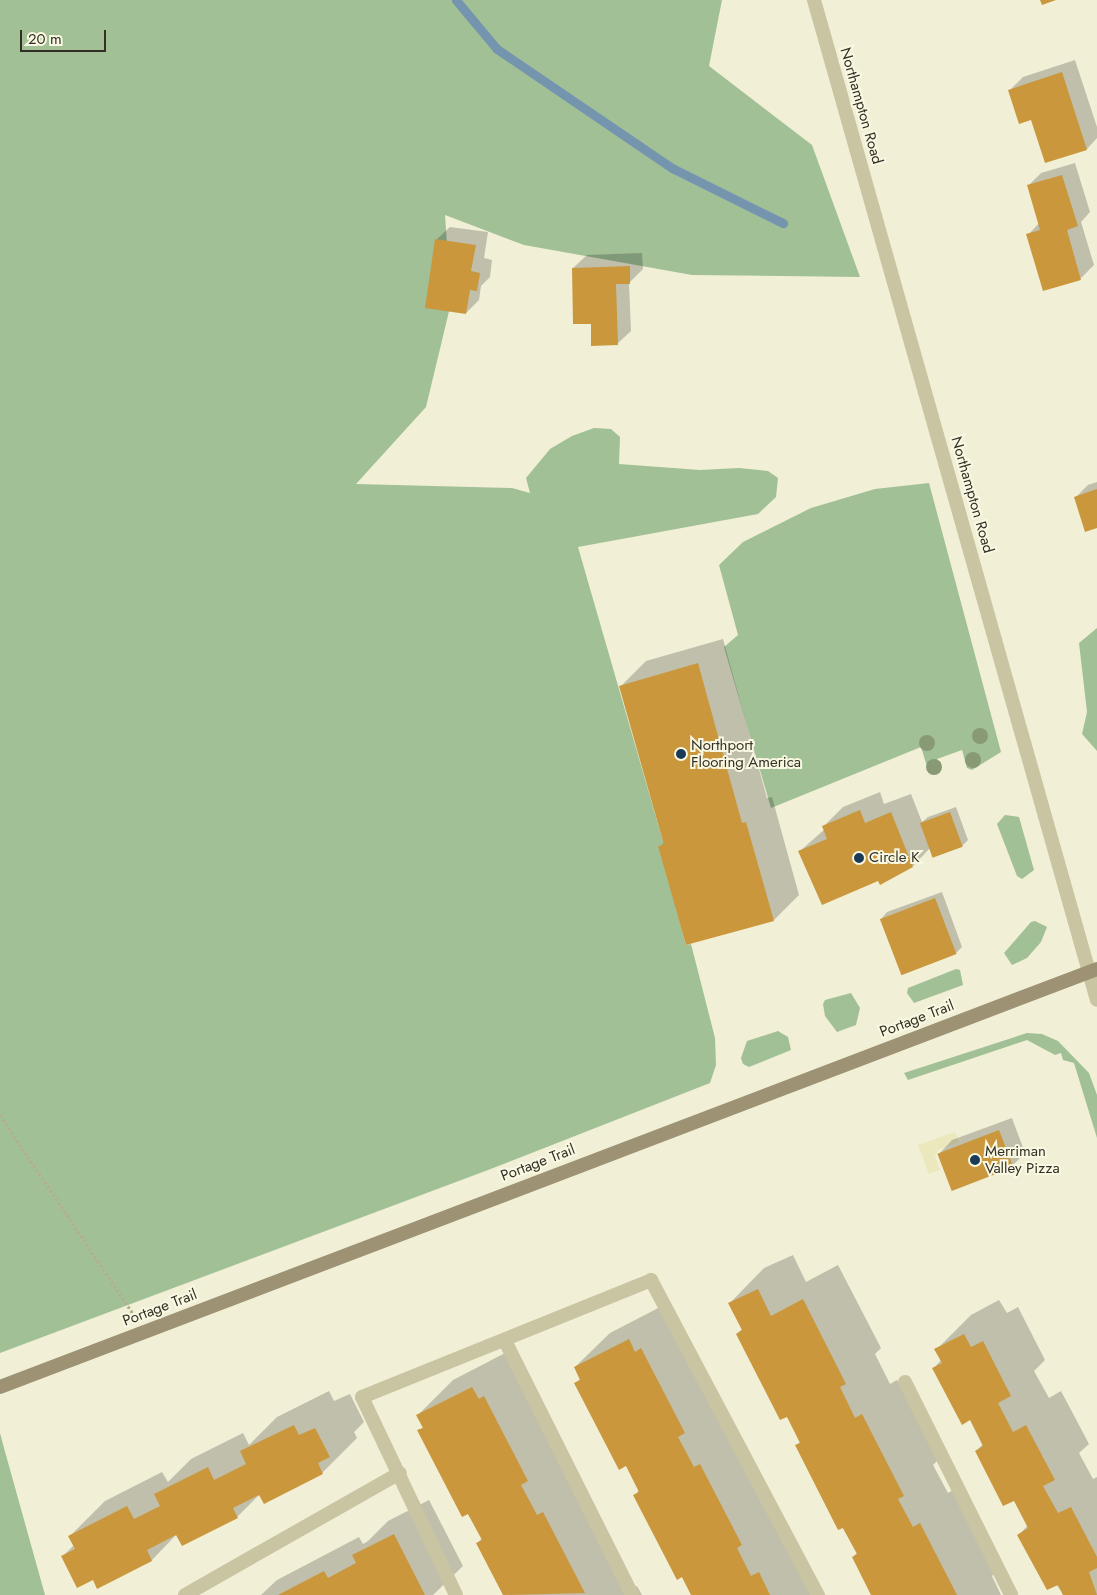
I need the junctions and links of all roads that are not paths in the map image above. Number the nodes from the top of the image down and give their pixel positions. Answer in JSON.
{"nodes":[{"id":1,"x":814,"y":0,"type":"edge"},
{"id":2,"x":1093,"y":971,"type":"edge"},
{"id":3,"x":1097,"y":1000,"type":"edge"},
{"id":4,"x":504,"y":1341,"type":"junction"},
{"id":5,"x":905,"y":1382,"type":"dead end"},
{"id":6,"x":0,"y":1387,"type":"edge"},
{"id":7,"x":400,"y":1473,"type":"junction"},
{"id":8,"x":185,"y":1595,"type":"edge"},
{"id":9,"x":456,"y":1595,"type":"edge"},
{"id":10,"x":632,"y":1595,"type":"edge"},
{"id":11,"x":818,"y":1595,"type":"edge"},
{"id":12,"x":1011,"y":1595,"type":"edge"}],
"edges":[{"from":1,"to":2,"type":"street","name":"Northampton Road"},
{"from":2,"to":3,"type":"street","name":"Northampton Road"},
{"from":2,"to":6,"type":"main road","name":"Portage Trail"},
{"from":4,"to":7,"type":"street"},
{"from":4,"to":10,"type":"street"},
{"from":4,"to":11,"type":"street"},
{"from":5,"to":12,"type":"street"},
{"from":7,"to":8,"type":"street"},
{"from":7,"to":9,"type":"street"}]}
